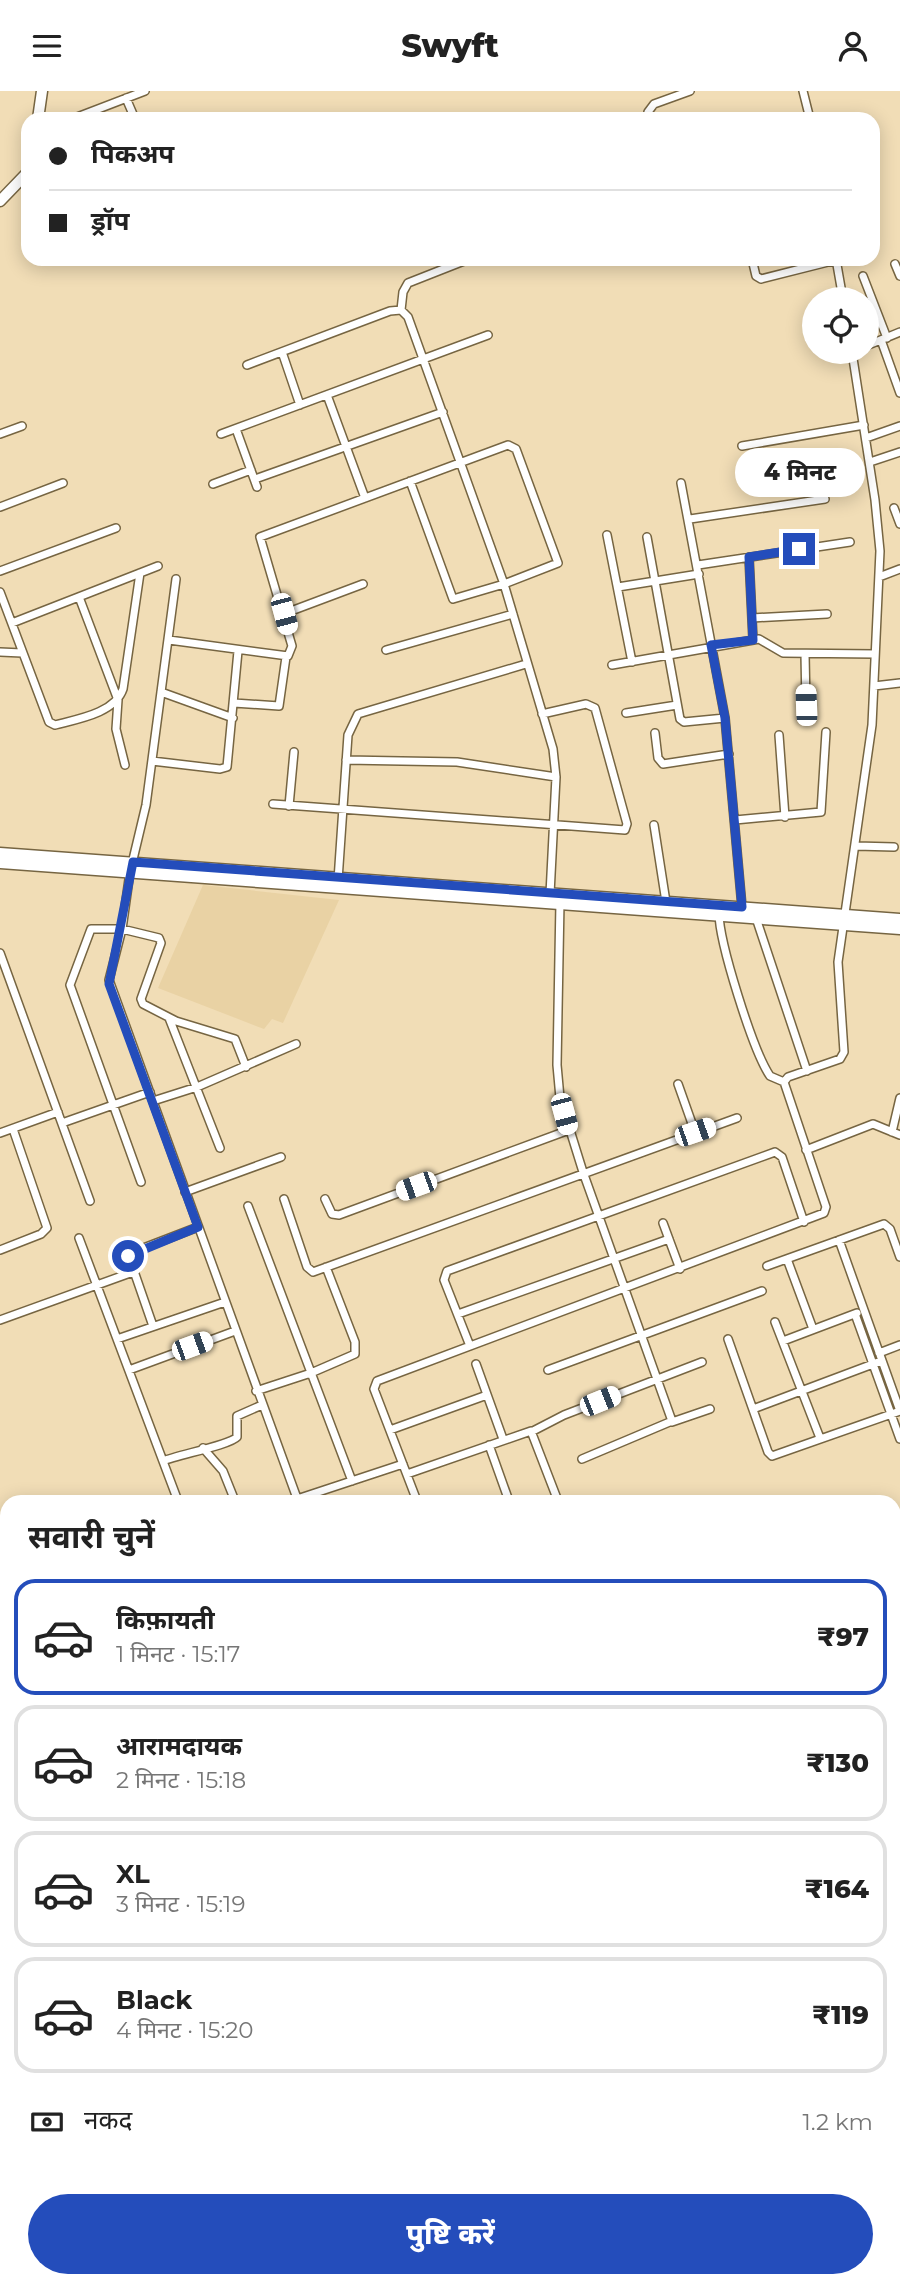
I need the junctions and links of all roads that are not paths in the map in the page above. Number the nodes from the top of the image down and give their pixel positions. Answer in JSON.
{"nodes":[{"id":1,"x":41,"y":91,"type":"edge"},
{"id":2,"x":145,"y":91,"type":"edge"},
{"id":3,"x":690,"y":91,"type":"edge"},
{"id":4,"x":803,"y":91,"type":"edge"},
{"id":5,"x":127,"y":98,"type":"junction"},
{"id":6,"x":39,"y":112,"type":"edge"},
{"id":7,"x":98,"y":112,"type":"edge"},
{"id":8,"x":132,"y":112,"type":"edge"},
{"id":9,"x":648,"y":112,"type":"edge"},
{"id":10,"x":808,"y":112,"type":"edge"},
{"id":11,"x":21,"y":179,"type":"edge"},
{"id":12,"x":0,"y":201,"type":"edge"},
{"id":13,"x":895,"y":264,"type":"dead end"},
{"id":14,"x":451,"y":266,"type":"edge"},
{"id":15,"x":754,"y":266,"type":"edge"},
{"id":16,"x":810,"y":266,"type":"edge"},
{"id":17,"x":837,"y":266,"type":"edge"},
{"id":18,"x":863,"y":276,"type":"dead end"},
{"id":19,"x":900,"y":276,"type":"edge"},
{"id":20,"x":841,"y":287,"type":"edge"},
{"id":21,"x":401,"y":310,"type":"junction"},
{"id":22,"x":900,"y":333,"type":"edge"},
{"id":23,"x":488,"y":335,"type":"dead end"},
{"id":24,"x":884,"y":339,"type":"junction"},
{"id":25,"x":879,"y":341,"type":"edge"},
{"id":26,"x":282,"y":352,"type":"junction"},
{"id":27,"x":422,"y":359,"type":"junction"},
{"id":28,"x":854,"y":364,"type":"edge"},
{"id":29,"x":247,"y":365,"type":"dead end"},
{"id":30,"x":900,"y":393,"type":"edge"},
{"id":31,"x":327,"y":395,"type":"junction"},
{"id":32,"x":300,"y":405,"type":"junction"},
{"id":33,"x":443,"y":412,"type":"junction"},
{"id":34,"x":864,"y":425,"type":"junction"},
{"id":35,"x":22,"y":426,"type":"dead end"},
{"id":36,"x":900,"y":426,"type":"edge"},
{"id":37,"x":236,"y":429,"type":"junction"},
{"id":38,"x":0,"y":434,"type":"edge"},
{"id":39,"x":221,"y":434,"type":"dead end"},
{"id":40,"x":866,"y":438,"type":"junction"},
{"id":41,"x":742,"y":446,"type":"dead end"},
{"id":42,"x":346,"y":447,"type":"junction"},
{"id":43,"x":900,"y":452,"type":"edge"},
{"id":44,"x":870,"y":462,"type":"junction"},
{"id":45,"x":459,"y":463,"type":"junction"},
{"id":46,"x":251,"y":470,"type":"junction"},
{"id":47,"x":410,"y":481,"type":"junction"},
{"id":48,"x":681,"y":483,"type":"dead end"},
{"id":49,"x":63,"y":484,"type":"dead end"},
{"id":50,"x":213,"y":484,"type":"dead end"},
{"id":51,"x":365,"y":498,"type":"junction"},
{"id":52,"x":825,"y":499,"type":"dead end"},
{"id":53,"x":0,"y":507,"type":"edge"},
{"id":54,"x":894,"y":508,"type":"dead end"},
{"id":55,"x":690,"y":519,"type":"junction"},
{"id":56,"x":900,"y":524,"type":"edge"},
{"id":57,"x":116,"y":528,"type":"dead end"},
{"id":58,"x":607,"y":534,"type":"dead end"},
{"id":59,"x":647,"y":537,"type":"dead end"},
{"id":60,"x":850,"y":542,"type":"dead end"},
{"id":61,"x":749,"y":557,"type":"junction"},
{"id":62,"x":158,"y":566,"type":"dead end"},
{"id":63,"x":699,"y":569,"type":"junction"},
{"id":64,"x":0,"y":571,"type":"edge"},
{"id":65,"x":899,"y":572,"type":"edge"},
{"id":66,"x":140,"y":573,"type":"junction"},
{"id":67,"x":879,"y":577,"type":"junction"},
{"id":68,"x":176,"y":579,"type":"dead end"},
{"id":69,"x":655,"y":581,"type":"junction"},
{"id":70,"x":363,"y":584,"type":"dead end"},
{"id":71,"x":505,"y":584,"type":"junction"},
{"id":72,"x":618,"y":587,"type":"junction"},
{"id":73,"x":0,"y":592,"type":"edge"},
{"id":74,"x":79,"y":597,"type":"junction"},
{"id":75,"x":284,"y":614,"type":"junction"},
{"id":76,"x":513,"y":614,"type":"junction"},
{"id":77,"x":827,"y":614,"type":"dead end"},
{"id":78,"x":752,"y":618,"type":"junction"},
{"id":79,"x":12,"y":623,"type":"junction"},
{"id":80,"x":169,"y":640,"type":"junction"},
{"id":81,"x":753,"y":640,"type":"junction"},
{"id":82,"x":711,"y":645,"type":"junction"},
{"id":83,"x":386,"y":650,"type":"dead end"},
{"id":84,"x":239,"y":651,"type":"junction"},
{"id":85,"x":0,"y":652,"type":"edge"},
{"id":86,"x":22,"y":653,"type":"junction"},
{"id":87,"x":805,"y":653,"type":"junction"},
{"id":88,"x":875,"y":654,"type":"junction"},
{"id":89,"x":666,"y":655,"type":"junction"},
{"id":90,"x":286,"y":657,"type":"junction"},
{"id":91,"x":632,"y":662,"type":"junction"},
{"id":92,"x":526,"y":664,"type":"junction"},
{"id":93,"x":612,"y":665,"type":"dead end"},
{"id":94,"x":900,"y":683,"type":"edge"},
{"id":95,"x":874,"y":686,"type":"junction"},
{"id":96,"x":161,"y":692,"type":"junction"},
{"id":97,"x":118,"y":700,"type":"junction"},
{"id":98,"x":234,"y":703,"type":"junction"},
{"id":99,"x":677,"y":705,"type":"junction"},
{"id":100,"x":806,"y":705,"type":"dead end"},
{"id":101,"x":626,"y":713,"type":"dead end"},
{"id":102,"x":542,"y":714,"type":"junction"},
{"id":103,"x":233,"y":718,"type":"junction"},
{"id":104,"x":725,"y":718,"type":"junction"},
{"id":105,"x":826,"y":732,"type":"dead end"},
{"id":106,"x":655,"y":733,"type":"dead end"},
{"id":107,"x":779,"y":736,"type":"dead end"},
{"id":108,"x":294,"y":752,"type":"dead end"},
{"id":109,"x":729,"y":754,"type":"junction"},
{"id":110,"x":346,"y":760,"type":"junction"},
{"id":111,"x":152,"y":761,"type":"junction"},
{"id":112,"x":125,"y":765,"type":"dead end"},
{"id":113,"x":556,"y":778,"type":"junction"},
{"id":114,"x":273,"y":804,"type":"dead end"},
{"id":115,"x":289,"y":806,"type":"junction"},
{"id":116,"x":343,"y":811,"type":"junction"},
{"id":117,"x":785,"y":817,"type":"junction"},
{"id":118,"x":735,"y":820,"type":"junction"},
{"id":119,"x":654,"y":825,"type":"dead end"},
{"id":120,"x":554,"y":826,"type":"junction"},
{"id":121,"x":856,"y":846,"type":"junction"},
{"id":122,"x":894,"y":847,"type":"dead end"},
{"id":123,"x":0,"y":852,"type":"edge"},
{"id":124,"x":0,"y":863,"type":"edge"},
{"id":125,"x":132,"y":867,"type":"junction"},
{"id":126,"x":338,"y":882,"type":"junction"},
{"id":127,"x":555,"y":894,"type":"junction"},
{"id":128,"x":666,"y":902,"type":"junction"},
{"id":129,"x":559,"y":906,"type":"junction"},
{"id":130,"x":742,"y":907,"type":"junction"},
{"id":131,"x":720,"y":910,"type":"junction"},
{"id":132,"x":756,"y":918,"type":"junction"},
{"id":133,"x":900,"y":919,"type":"edge"},
{"id":134,"x":846,"y":920,"type":"junction"},
{"id":135,"x":122,"y":929,"type":"junction"},
{"id":136,"x":900,"y":929,"type":"edge"},
{"id":137,"x":0,"y":953,"type":"edge"},
{"id":138,"x":169,"y":1018,"type":"junction"},
{"id":139,"x":296,"y":1044,"type":"dead end"},
{"id":140,"x":246,"y":1067,"type":"junction"},
{"id":141,"x":807,"y":1071,"type":"junction"},
{"id":142,"x":784,"y":1082,"type":"junction"},
{"id":143,"x":678,"y":1084,"type":"dead end"},
{"id":144,"x":197,"y":1087,"type":"junction"},
{"id":145,"x":150,"y":1092,"type":"junction"},
{"id":146,"x":900,"y":1098,"type":"edge"},
{"id":147,"x":153,"y":1101,"type":"junction"},
{"id":148,"x":114,"y":1106,"type":"junction"},
{"id":149,"x":58,"y":1112,"type":"junction"},
{"id":150,"x":737,"y":1118,"type":"dead end"},
{"id":151,"x":62,"y":1123,"type":"junction"},
{"id":152,"x":13,"y":1129,"type":"junction"},
{"id":153,"x":569,"y":1130,"type":"junction"},
{"id":154,"x":695,"y":1132,"type":"junction"},
{"id":155,"x":891,"y":1132,"type":"junction"},
{"id":156,"x":0,"y":1133,"type":"edge"},
{"id":157,"x":900,"y":1135,"type":"edge"},
{"id":158,"x":220,"y":1147,"type":"dead end"},
{"id":159,"x":806,"y":1150,"type":"junction"},
{"id":160,"x":281,"y":1157,"type":"dead end"},
{"id":161,"x":583,"y":1172,"type":"junction"},
{"id":162,"x":141,"y":1182,"type":"dead end"},
{"id":163,"x":185,"y":1192,"type":"junction"},
{"id":164,"x":284,"y":1199,"type":"dead end"},
{"id":165,"x":325,"y":1199,"type":"dead end"},
{"id":166,"x":90,"y":1201,"type":"dead end"},
{"id":167,"x":248,"y":1206,"type":"dead end"},
{"id":168,"x":598,"y":1214,"type":"junction"},
{"id":169,"x":804,"y":1222,"type":"junction"},
{"id":170,"x":663,"y":1223,"type":"dead end"},
{"id":171,"x":198,"y":1227,"type":"junction"},
{"id":172,"x":79,"y":1238,"type":"dead end"},
{"id":173,"x":669,"y":1238,"type":"junction"},
{"id":174,"x":839,"y":1240,"type":"junction"},
{"id":175,"x":0,"y":1250,"type":"edge"},
{"id":176,"x":614,"y":1257,"type":"junction"},
{"id":177,"x":900,"y":1257,"type":"edge"},
{"id":178,"x":787,"y":1259,"type":"junction"},
{"id":179,"x":767,"y":1266,"type":"dead end"},
{"id":180,"x":327,"y":1267,"type":"junction"},
{"id":181,"x":680,"y":1269,"type":"junction"},
{"id":182,"x":133,"y":1272,"type":"junction"},
{"id":183,"x":96,"y":1285,"type":"junction"},
{"id":184,"x":626,"y":1289,"type":"junction"},
{"id":185,"x":762,"y":1291,"type":"dead end"},
{"id":186,"x":225,"y":1302,"type":"junction"},
{"id":187,"x":864,"y":1311,"type":"junction"},
{"id":188,"x":457,"y":1314,"type":"junction"},
{"id":189,"x":855,"y":1314,"type":"junction"},
{"id":190,"x":0,"y":1320,"type":"edge"},
{"id":191,"x":775,"y":1322,"type":"dead end"},
{"id":192,"x":153,"y":1326,"type":"junction"},
{"id":193,"x":813,"y":1329,"type":"junction"},
{"id":194,"x":234,"y":1331,"type":"junction"},
{"id":195,"x":642,"y":1336,"type":"junction"},
{"id":196,"x":117,"y":1339,"type":"junction"},
{"id":197,"x":728,"y":1339,"type":"dead end"},
{"id":198,"x":783,"y":1341,"type":"junction"},
{"id":199,"x":900,"y":1345,"type":"edge"},
{"id":200,"x":470,"y":1346,"type":"junction"},
{"id":201,"x":880,"y":1357,"type":"junction"},
{"id":202,"x":702,"y":1361,"type":"dead end"},
{"id":203,"x":476,"y":1364,"type":"dead end"},
{"id":204,"x":873,"y":1364,"type":"junction"},
{"id":205,"x":129,"y":1370,"type":"junction"},
{"id":206,"x":548,"y":1370,"type":"dead end"},
{"id":207,"x":311,"y":1373,"type":"junction"},
{"id":208,"x":657,"y":1378,"type":"junction"},
{"id":209,"x":802,"y":1390,"type":"junction"},
{"id":210,"x":256,"y":1391,"type":"junction"},
{"id":211,"x":487,"y":1395,"type":"junction"},
{"id":212,"x":261,"y":1405,"type":"junction"},
{"id":213,"x":710,"y":1409,"type":"dead end"},
{"id":214,"x":752,"y":1409,"type":"junction"},
{"id":215,"x":900,"y":1411,"type":"edge"},
{"id":216,"x":890,"y":1414,"type":"junction"},
{"id":217,"x":672,"y":1422,"type":"junction"},
{"id":218,"x":390,"y":1430,"type":"junction"},
{"id":219,"x":533,"y":1431,"type":"junction"},
{"id":220,"x":503,"y":1439,"type":"junction"},
{"id":221,"x":820,"y":1439,"type":"junction"},
{"id":222,"x":900,"y":1439,"type":"edge"},
{"id":223,"x":489,"y":1445,"type":"junction"},
{"id":224,"x":203,"y":1448,"type":"junction"},
{"id":225,"x":582,"y":1459,"type":"dead end"},
{"id":226,"x":163,"y":1461,"type":"junction"},
{"id":227,"x":403,"y":1464,"type":"junction"},
{"id":228,"x":407,"y":1473,"type":"junction"},
{"id":229,"x":352,"y":1481,"type":"junction"},
{"id":230,"x":176,"y":1495,"type":"edge"},
{"id":231,"x":233,"y":1495,"type":"edge"},
{"id":232,"x":295,"y":1495,"type":"edge"},
{"id":233,"x":311,"y":1495,"type":"edge"},
{"id":234,"x":415,"y":1495,"type":"edge"},
{"id":235,"x":507,"y":1495,"type":"edge"},
{"id":236,"x":556,"y":1495,"type":"edge"}],
"edges":[{"from":1,"to":6,"type":"main road"},
{"from":2,"to":5,"type":"street"},
{"from":3,"to":9,"type":"street"},
{"from":4,"to":10,"type":"street"},
{"from":5,"to":7,"type":"street"},
{"from":5,"to":8,"type":"street"},
{"from":11,"to":12,"type":"main road"},
{"from":13,"to":19,"type":"street"},
{"from":14,"to":21,"type":"street"},
{"from":15,"to":16,"type":"street"},
{"from":17,"to":20,"type":"street"},
{"from":18,"to":24,"type":"street"},
{"from":21,"to":26,"type":"street"},
{"from":21,"to":27,"type":"street"},
{"from":22,"to":24,"type":"street"},
{"from":23,"to":27,"type":"street"},
{"from":24,"to":25,"type":"street"},
{"from":24,"to":30,"type":"street"},
{"from":26,"to":29,"type":"street"},
{"from":26,"to":32,"type":"street"},
{"from":27,"to":31,"type":"street"},
{"from":27,"to":33,"type":"street"},
{"from":28,"to":34,"type":"street"},
{"from":31,"to":32,"type":"street"},
{"from":31,"to":42,"type":"street"},
{"from":32,"to":37,"type":"street"},
{"from":33,"to":42,"type":"street"},
{"from":33,"to":45,"type":"street"},
{"from":34,"to":40,"type":"street"},
{"from":34,"to":41,"type":"street"},
{"from":35,"to":38,"type":"street"},
{"from":36,"to":40,"type":"street"},
{"from":37,"to":39,"type":"street"},
{"from":37,"to":46,"type":"street"},
{"from":40,"to":44,"type":"street"},
{"from":42,"to":46,"type":"street"},
{"from":42,"to":51,"type":"street"},
{"from":43,"to":44,"type":"street"},
{"from":44,"to":67,"type":"street"},
{"from":45,"to":47,"type":"street"},
{"from":45,"to":71,"type":"street"},
{"from":45,"to":71,"type":"street"},
{"from":46,"to":50,"type":"street"},
{"from":47,"to":51,"type":"street"},
{"from":47,"to":71,"type":"street"},
{"from":48,"to":55,"type":"street"},
{"from":49,"to":53,"type":"street"},
{"from":51,"to":75,"type":"street"},
{"from":52,"to":55,"type":"street"},
{"from":54,"to":56,"type":"street"},
{"from":55,"to":63,"type":"street"},
{"from":57,"to":64,"type":"street"},
{"from":58,"to":72,"type":"street"},
{"from":59,"to":69,"type":"street"},
{"from":60,"to":61,"type":"street"},
{"from":61,"to":63,"type":"street"},
{"from":61,"to":78,"type":"street"},
{"from":62,"to":66,"type":"street"},
{"from":63,"to":69,"type":"street"},
{"from":63,"to":82,"type":"street"},
{"from":65,"to":67,"type":"street"},
{"from":66,"to":74,"type":"street"},
{"from":66,"to":97,"type":"street"},
{"from":67,"to":88,"type":"street"},
{"from":68,"to":80,"type":"street"},
{"from":69,"to":72,"type":"street"},
{"from":69,"to":89,"type":"street"},
{"from":70,"to":75,"type":"street"},
{"from":71,"to":76,"type":"street"},
{"from":72,"to":91,"type":"street"},
{"from":73,"to":79,"type":"street"},
{"from":74,"to":79,"type":"street"},
{"from":74,"to":97,"type":"street"},
{"from":75,"to":90,"type":"street"},
{"from":76,"to":83,"type":"street"},
{"from":76,"to":92,"type":"street"},
{"from":77,"to":78,"type":"street"},
{"from":78,"to":81,"type":"street"},
{"from":79,"to":86,"type":"street"},
{"from":80,"to":84,"type":"street"},
{"from":80,"to":96,"type":"street"},
{"from":81,"to":82,"type":"street"},
{"from":81,"to":87,"type":"street"},
{"from":82,"to":89,"type":"street"},
{"from":82,"to":104,"type":"street"},
{"from":84,"to":90,"type":"street"},
{"from":84,"to":98,"type":"street"},
{"from":85,"to":86,"type":"street"},
{"from":86,"to":97,"type":"street"},
{"from":87,"to":88,"type":"street"},
{"from":87,"to":100,"type":"street"},
{"from":88,"to":95,"type":"street"},
{"from":89,"to":91,"type":"street"},
{"from":89,"to":99,"type":"street"},
{"from":90,"to":98,"type":"street"},
{"from":91,"to":93,"type":"street"},
{"from":92,"to":102,"type":"street"},
{"from":92,"to":110,"type":"street"},
{"from":94,"to":95,"type":"street"},
{"from":95,"to":121,"type":"street"},
{"from":96,"to":103,"type":"street"},
{"from":96,"to":111,"type":"street"},
{"from":97,"to":112,"type":"street"},
{"from":98,"to":103,"type":"street"},
{"from":99,"to":101,"type":"street"},
{"from":99,"to":104,"type":"street"},
{"from":102,"to":113,"type":"street"},
{"from":102,"to":120,"type":"street"},
{"from":103,"to":111,"type":"street"},
{"from":104,"to":109,"type":"street"},
{"from":105,"to":117,"type":"street"},
{"from":106,"to":109,"type":"street"},
{"from":107,"to":117,"type":"street"},
{"from":108,"to":115,"type":"street"},
{"from":109,"to":118,"type":"street"},
{"from":110,"to":113,"type":"street"},
{"from":110,"to":116,"type":"street"},
{"from":111,"to":125,"type":"street"},
{"from":113,"to":120,"type":"street"},
{"from":114,"to":115,"type":"street"},
{"from":115,"to":116,"type":"street"},
{"from":116,"to":120,"type":"street"},
{"from":116,"to":126,"type":"street"},
{"from":117,"to":118,"type":"street"},
{"from":118,"to":130,"type":"street"},
{"from":119,"to":128,"type":"street"},
{"from":120,"to":127,"type":"street"},
{"from":121,"to":122,"type":"street"},
{"from":121,"to":134,"type":"street"},
{"from":123,"to":125,"type":"main road"},
{"from":124,"to":125,"type":"main road"},
{"from":125,"to":126,"type":"main road"},
{"from":125,"to":135,"type":"street"},
{"from":126,"to":127,"type":"main road"},
{"from":126,"to":129,"type":"main road"},
{"from":127,"to":128,"type":"main road"},
{"from":127,"to":129,"type":"street"},
{"from":128,"to":131,"type":"main road"},
{"from":129,"to":131,"type":"main road"},
{"from":129,"to":153,"type":"street"},
{"from":130,"to":131,"type":"main road"},
{"from":130,"to":134,"type":"main road"},
{"from":131,"to":132,"type":"main road"},
{"from":131,"to":142,"type":"street"},
{"from":132,"to":134,"type":"main road"},
{"from":132,"to":141,"type":"street"},
{"from":133,"to":134,"type":"main road"},
{"from":134,"to":136,"type":"main road"},
{"from":134,"to":141,"type":"street"},
{"from":135,"to":138,"type":"street"},
{"from":135,"to":145,"type":"street"},
{"from":135,"to":148,"type":"street"},
{"from":137,"to":149,"type":"street"},
{"from":138,"to":140,"type":"street"},
{"from":138,"to":144,"type":"street"},
{"from":139,"to":140,"type":"street"},
{"from":140,"to":144,"type":"street"},
{"from":141,"to":142,"type":"street"},
{"from":142,"to":159,"type":"street"},
{"from":143,"to":154,"type":"street"},
{"from":144,"to":147,"type":"street"},
{"from":144,"to":158,"type":"street"},
{"from":145,"to":147,"type":"street"},
{"from":145,"to":148,"type":"street"},
{"from":146,"to":155,"type":"street"},
{"from":147,"to":163,"type":"street"},
{"from":148,"to":151,"type":"street"},
{"from":148,"to":162,"type":"street"},
{"from":149,"to":151,"type":"street"},
{"from":149,"to":152,"type":"street"},
{"from":150,"to":154,"type":"street"},
{"from":151,"to":166,"type":"street"},
{"from":152,"to":156,"type":"street"},
{"from":152,"to":175,"type":"street"},
{"from":153,"to":161,"type":"street"},
{"from":153,"to":165,"type":"street"},
{"from":154,"to":161,"type":"street"},
{"from":155,"to":157,"type":"street"},
{"from":155,"to":159,"type":"street"},
{"from":159,"to":169,"type":"street"},
{"from":160,"to":163,"type":"street"},
{"from":161,"to":168,"type":"street"},
{"from":161,"to":180,"type":"street"},
{"from":163,"to":171,"type":"street"},
{"from":164,"to":180,"type":"street"},
{"from":167,"to":207,"type":"street"},
{"from":168,"to":169,"type":"street"},
{"from":168,"to":176,"type":"street"},
{"from":168,"to":188,"type":"street"},
{"from":169,"to":181,"type":"street"},
{"from":170,"to":173,"type":"street"},
{"from":171,"to":182,"type":"street"},
{"from":171,"to":186,"type":"street"},
{"from":172,"to":183,"type":"street"},
{"from":173,"to":176,"type":"street"},
{"from":173,"to":181,"type":"street"},
{"from":174,"to":177,"type":"street"},
{"from":174,"to":178,"type":"street"},
{"from":174,"to":187,"type":"street"},
{"from":176,"to":184,"type":"street"},
{"from":176,"to":188,"type":"street"},
{"from":178,"to":179,"type":"street"},
{"from":178,"to":193,"type":"street"},
{"from":180,"to":207,"type":"street"},
{"from":181,"to":184,"type":"street"},
{"from":182,"to":183,"type":"street"},
{"from":182,"to":192,"type":"street"},
{"from":183,"to":190,"type":"street"},
{"from":183,"to":196,"type":"street"},
{"from":184,"to":195,"type":"street"},
{"from":184,"to":200,"type":"street"},
{"from":185,"to":195,"type":"street"},
{"from":186,"to":192,"type":"street"},
{"from":186,"to":194,"type":"street"},
{"from":187,"to":189,"type":"street"},
{"from":187,"to":201,"type":"street"},
{"from":188,"to":200,"type":"street"},
{"from":189,"to":193,"type":"street"},
{"from":189,"to":204,"type":"street"},
{"from":191,"to":198,"type":"street"},
{"from":192,"to":196,"type":"street"},
{"from":193,"to":198,"type":"street"},
{"from":194,"to":205,"type":"street"},
{"from":194,"to":210,"type":"street"},
{"from":195,"to":206,"type":"street"},
{"from":195,"to":208,"type":"street"},
{"from":196,"to":205,"type":"street"},
{"from":197,"to":214,"type":"street"},
{"from":198,"to":209,"type":"street"},
{"from":199,"to":201,"type":"street"},
{"from":200,"to":218,"type":"street"},
{"from":201,"to":204,"type":"street"},
{"from":201,"to":215,"type":"street"},
{"from":202,"to":208,"type":"street"},
{"from":203,"to":211,"type":"street"},
{"from":204,"to":209,"type":"street"},
{"from":204,"to":216,"type":"street"},
{"from":205,"to":226,"type":"street"},
{"from":207,"to":210,"type":"street"},
{"from":207,"to":229,"type":"street"},
{"from":208,"to":217,"type":"street"},
{"from":208,"to":219,"type":"street"},
{"from":209,"to":214,"type":"street"},
{"from":209,"to":221,"type":"street"},
{"from":210,"to":212,"type":"street"},
{"from":211,"to":218,"type":"street"},
{"from":211,"to":220,"type":"street"},
{"from":212,"to":224,"type":"street"},
{"from":212,"to":232,"type":"street"},
{"from":213,"to":217,"type":"street"},
{"from":214,"to":221,"type":"street"},
{"from":215,"to":216,"type":"street"},
{"from":216,"to":221,"type":"street"},
{"from":216,"to":222,"type":"street"},
{"from":217,"to":225,"type":"street"},
{"from":218,"to":227,"type":"street"},
{"from":219,"to":220,"type":"street"},
{"from":219,"to":236,"type":"street"},
{"from":220,"to":223,"type":"street"},
{"from":223,"to":228,"type":"street"},
{"from":223,"to":235,"type":"street"},
{"from":224,"to":226,"type":"street"},
{"from":224,"to":231,"type":"street"},
{"from":226,"to":230,"type":"street"},
{"from":227,"to":228,"type":"street"},
{"from":227,"to":229,"type":"street"},
{"from":228,"to":234,"type":"street"},
{"from":229,"to":233,"type":"street"}]}
